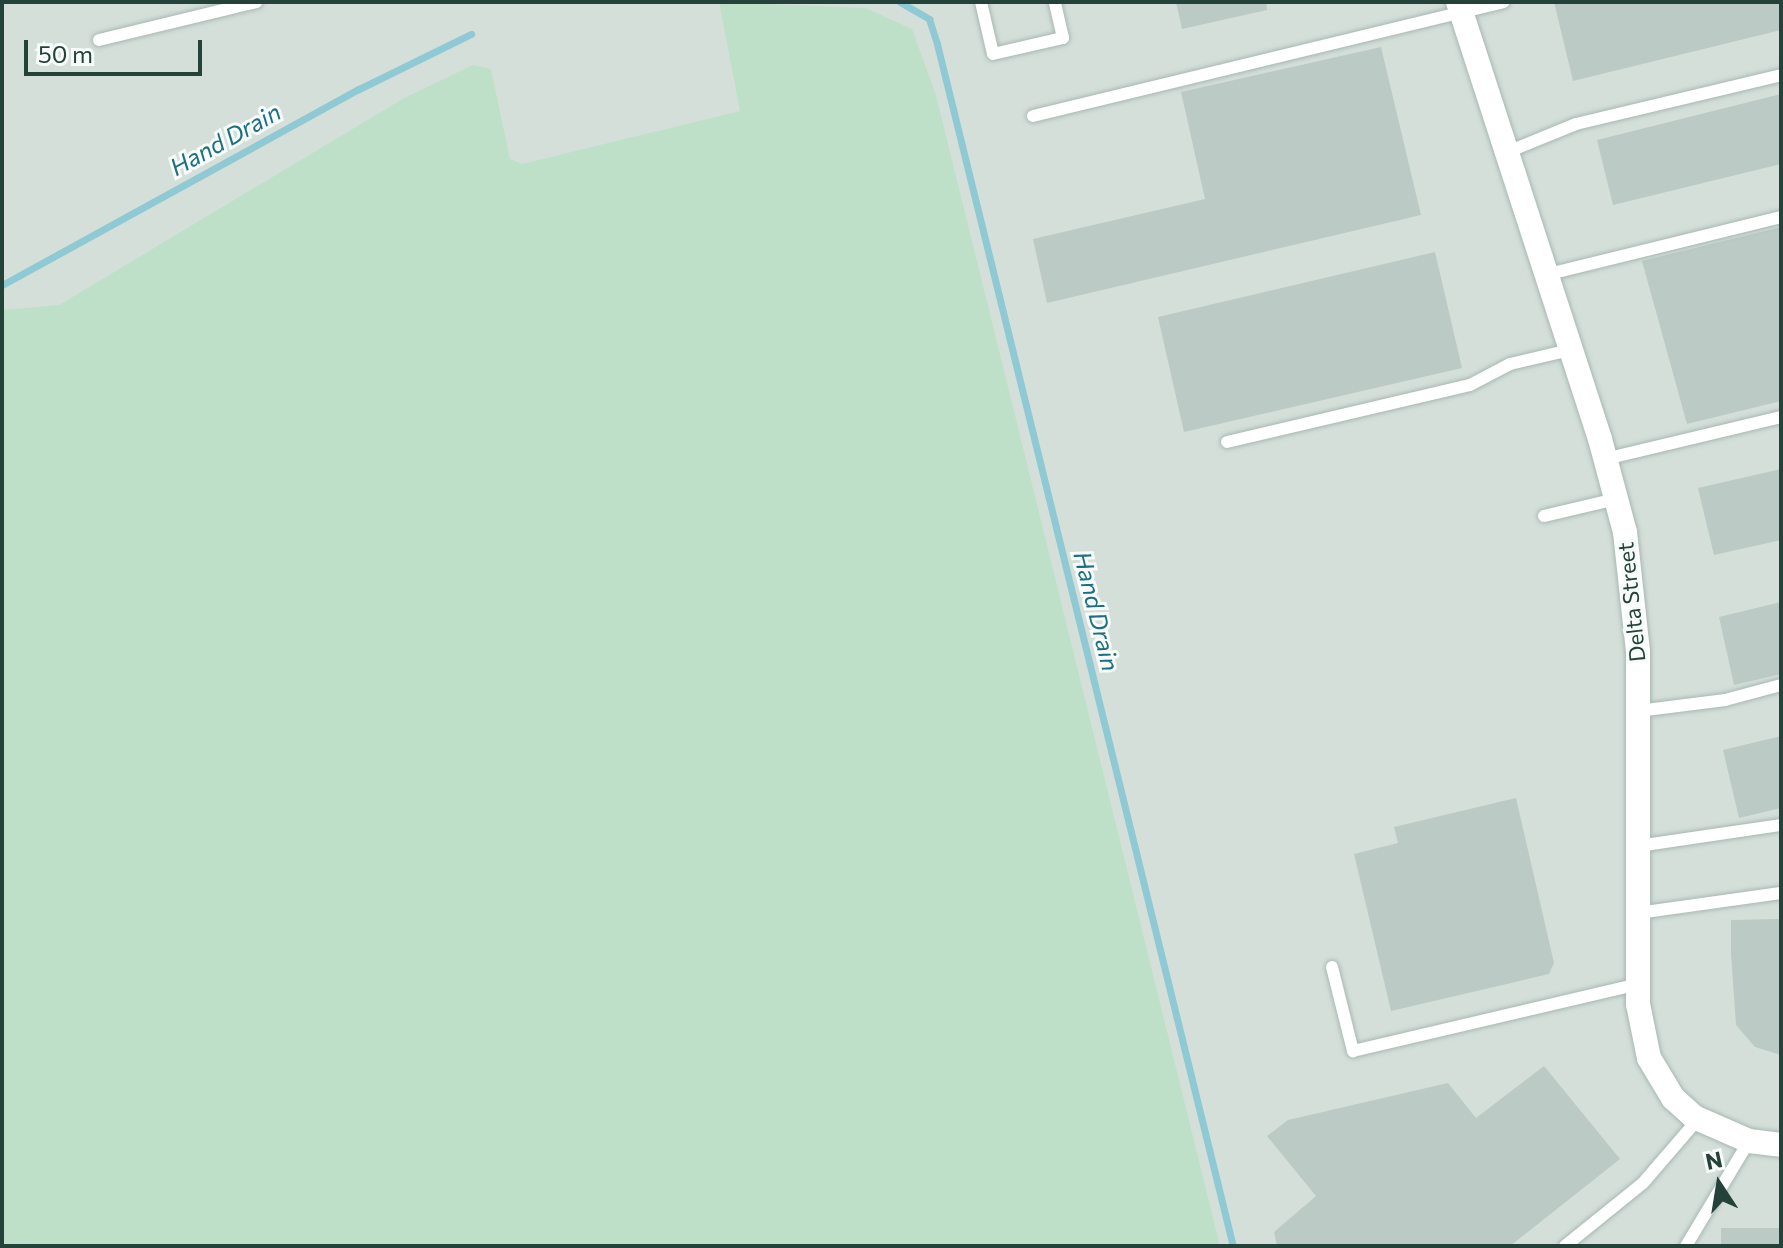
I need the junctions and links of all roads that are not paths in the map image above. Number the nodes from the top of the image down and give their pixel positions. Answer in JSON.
{"nodes":[{"id":1,"x":256,"y":2,"type":"edge"},
{"id":2,"x":981,"y":2,"type":"edge"},
{"id":3,"x":1055,"y":2,"type":"edge"},
{"id":4,"x":1503,"y":2,"type":"edge"},
{"id":5,"x":235,"y":4,"type":"edge"},
{"id":6,"x":1460,"y":9,"type":"edge"},
{"id":7,"x":99,"y":40,"type":"dead end"},
{"id":8,"x":1781,"y":75,"type":"edge"},
{"id":9,"x":1033,"y":116,"type":"dead end"},
{"id":10,"x":1505,"y":153,"type":"junction"},
{"id":11,"x":1781,"y":217,"type":"edge"},
{"id":12,"x":1545,"y":275,"type":"junction"},
{"id":13,"x":1570,"y":350,"type":"junction"},
{"id":14,"x":1781,"y":417,"type":"edge"},
{"id":15,"x":1227,"y":442,"type":"dead end"},
{"id":16,"x":1605,"y":459,"type":"junction"},
{"id":17,"x":1616,"y":499,"type":"junction"},
{"id":18,"x":1544,"y":516,"type":"dead end"},
{"id":19,"x":1781,"y":685,"type":"edge"},
{"id":20,"x":1638,"y":711,"type":"junction"},
{"id":21,"x":1781,"y":825,"type":"edge"},
{"id":22,"x":1638,"y":846,"type":"junction"},
{"id":23,"x":1781,"y":893,"type":"edge"},
{"id":24,"x":1638,"y":913,"type":"junction"},
{"id":25,"x":1332,"y":967,"type":"dead end"},
{"id":26,"x":1638,"y":984,"type":"junction"},
{"id":27,"x":1698,"y":1119,"type":"junction"},
{"id":28,"x":1749,"y":1141,"type":"junction"},
{"id":29,"x":1781,"y":1145,"type":"edge"},
{"id":30,"x":1565,"y":1246,"type":"edge"},
{"id":31,"x":1686,"y":1246,"type":"edge"}],
"edges":[{"from":1,"to":5,"type":"lane"},
{"from":2,"to":3,"type":"lane"},
{"from":4,"to":6,"type":"lane"},
{"from":5,"to":7,"type":"lane"},
{"from":6,"to":9,"type":"lane"},
{"from":6,"to":10,"type":"street","name":"Delta Street"},
{"from":8,"to":10,"type":"lane"},
{"from":10,"to":12,"type":"street","name":"Delta Street"},
{"from":11,"to":12,"type":"lane"},
{"from":12,"to":13,"type":"street","name":"Delta Street"},
{"from":13,"to":15,"type":"lane"},
{"from":13,"to":16,"type":"street","name":"Delta Street"},
{"from":14,"to":16,"type":"lane"},
{"from":16,"to":17,"type":"street","name":"Delta Street"},
{"from":17,"to":18,"type":"lane"},
{"from":17,"to":20,"type":"street","name":"Delta Street"},
{"from":19,"to":20,"type":"lane"},
{"from":20,"to":22,"type":"street","name":"Delta Street"},
{"from":21,"to":22,"type":"lane"},
{"from":22,"to":24,"type":"street","name":"Delta Street"},
{"from":23,"to":24,"type":"lane"},
{"from":24,"to":26,"type":"street","name":"Delta Street"},
{"from":25,"to":26,"type":"lane"},
{"from":26,"to":27,"type":"street","name":"Delta Street"},
{"from":27,"to":28,"type":"street","name":"Delta Street"},
{"from":27,"to":30,"type":"lane"},
{"from":28,"to":29,"type":"street","name":"Delta Street"},
{"from":28,"to":31,"type":"lane"}]}
